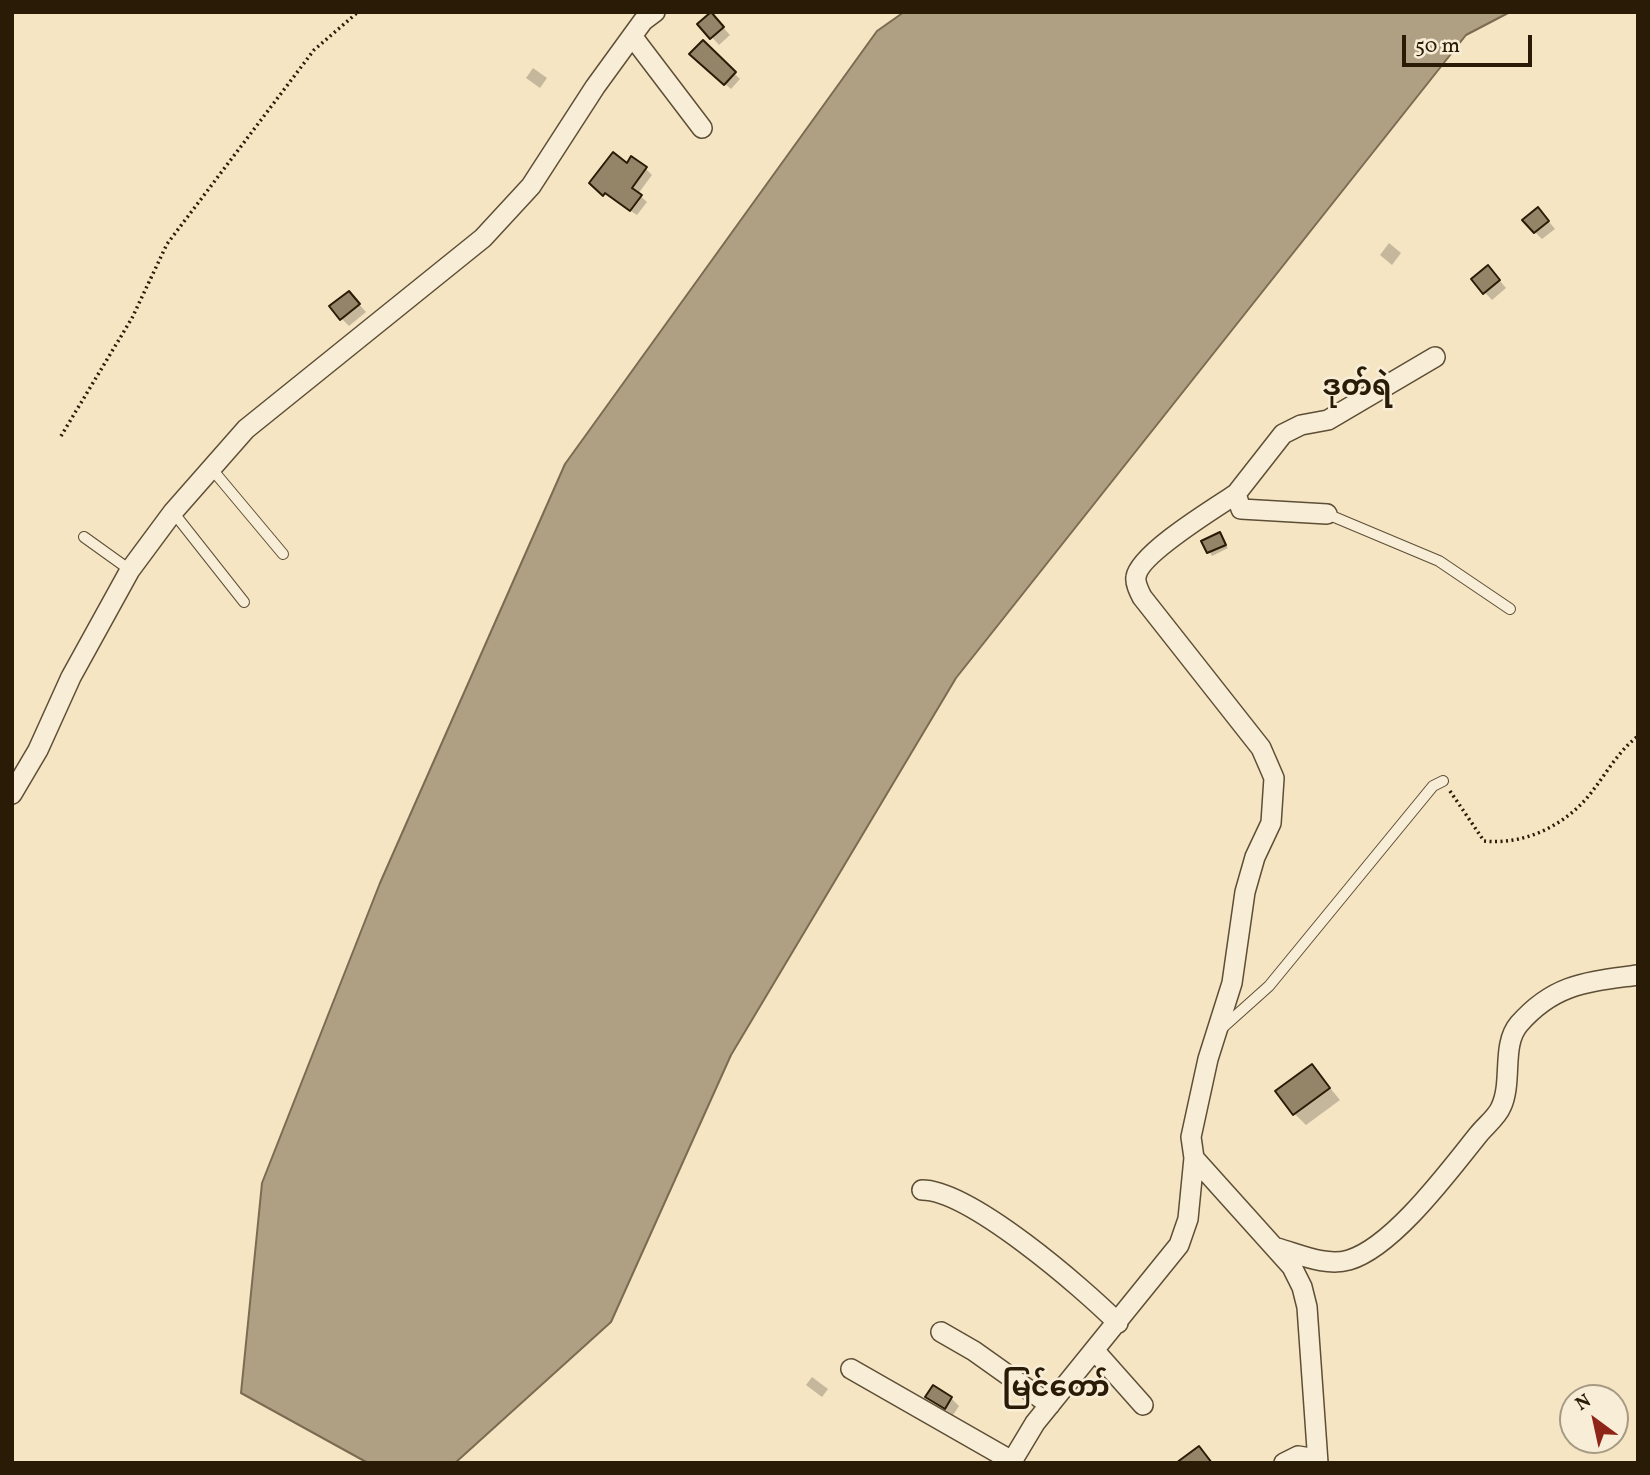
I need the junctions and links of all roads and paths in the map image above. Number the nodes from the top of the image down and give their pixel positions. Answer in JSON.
{"nodes":[{"id":1,"x":358,"y":12,"type":"edge"},
{"id":2,"x":641,"y":20,"type":"edge"},
{"id":3,"x":702,"y":128,"type":"dead end"},
{"id":4,"x":1435,"y":357,"type":"dead end"},
{"id":5,"x":61,"y":436,"type":"dead end"},
{"id":6,"x":211,"y":467,"type":"junction"},
{"id":7,"x":1236,"y":494,"type":"junction"},
{"id":8,"x":173,"y":512,"type":"junction"},
{"id":9,"x":1327,"y":514,"type":"joint"},
{"id":10,"x":84,"y":537,"type":"dead end"},
{"id":11,"x":283,"y":554,"type":"dead end"},
{"id":12,"x":130,"y":570,"type":"junction"},
{"id":13,"x":244,"y":602,"type":"dead end"},
{"id":14,"x":1510,"y":610,"type":"dead end"},
{"id":15,"x":1638,"y":736,"type":"edge"},
{"id":16,"x":1443,"y":781,"type":"joint"},
{"id":17,"x":12,"y":794,"type":"edge"},
{"id":18,"x":1638,"y":975,"type":"edge"},
{"id":19,"x":1216,"y":1034,"type":"junction"},
{"id":20,"x":1194,"y":1158,"type":"junction"},
{"id":21,"x":922,"y":1190,"type":"dead end"},
{"id":22,"x":1277,"y":1248,"type":"junction"},
{"id":23,"x":1118,"y":1323,"type":"junction"},
{"id":24,"x":941,"y":1332,"type":"dead end"},
{"id":25,"x":1095,"y":1351,"type":"junction"},
{"id":26,"x":851,"y":1369,"type":"dead end"},
{"id":27,"x":1050,"y":1405,"type":"junction"},
{"id":28,"x":1143,"y":1405,"type":"dead end"},
{"id":29,"x":1317,"y":1461,"type":"edge"},
{"id":30,"x":1011,"y":1462,"type":"edge"},
{"id":31,"x":1284,"y":1463,"type":"edge"}],
"edges":[{"from":1,"to":5,"type":"path"},
{"from":2,"to":3,"type":"street"},
{"from":2,"to":6,"type":"street"},
{"from":4,"to":7,"type":"street"},
{"from":6,"to":8,"type":"street"},
{"from":6,"to":11,"type":"lane"},
{"from":7,"to":9,"type":"street"},
{"from":7,"to":19,"type":"street"},
{"from":8,"to":12,"type":"street"},
{"from":8,"to":13,"type":"lane"},
{"from":9,"to":14,"type":"lane"},
{"from":10,"to":12,"type":"lane"},
{"from":12,"to":17,"type":"street"},
{"from":15,"to":16,"type":"path"},
{"from":16,"to":19,"type":"lane"},
{"from":18,"to":22,"type":"street"},
{"from":19,"to":20,"type":"street"},
{"from":20,"to":22,"type":"street"},
{"from":20,"to":23,"type":"street"},
{"from":21,"to":23,"type":"street"},
{"from":22,"to":29,"type":"street"},
{"from":23,"to":25,"type":"street"},
{"from":24,"to":27,"type":"street"},
{"from":25,"to":27,"type":"street"},
{"from":25,"to":28,"type":"street"},
{"from":26,"to":30,"type":"street"},
{"from":27,"to":30,"type":"street"},
{"from":29,"to":31,"type":"street"}]}
